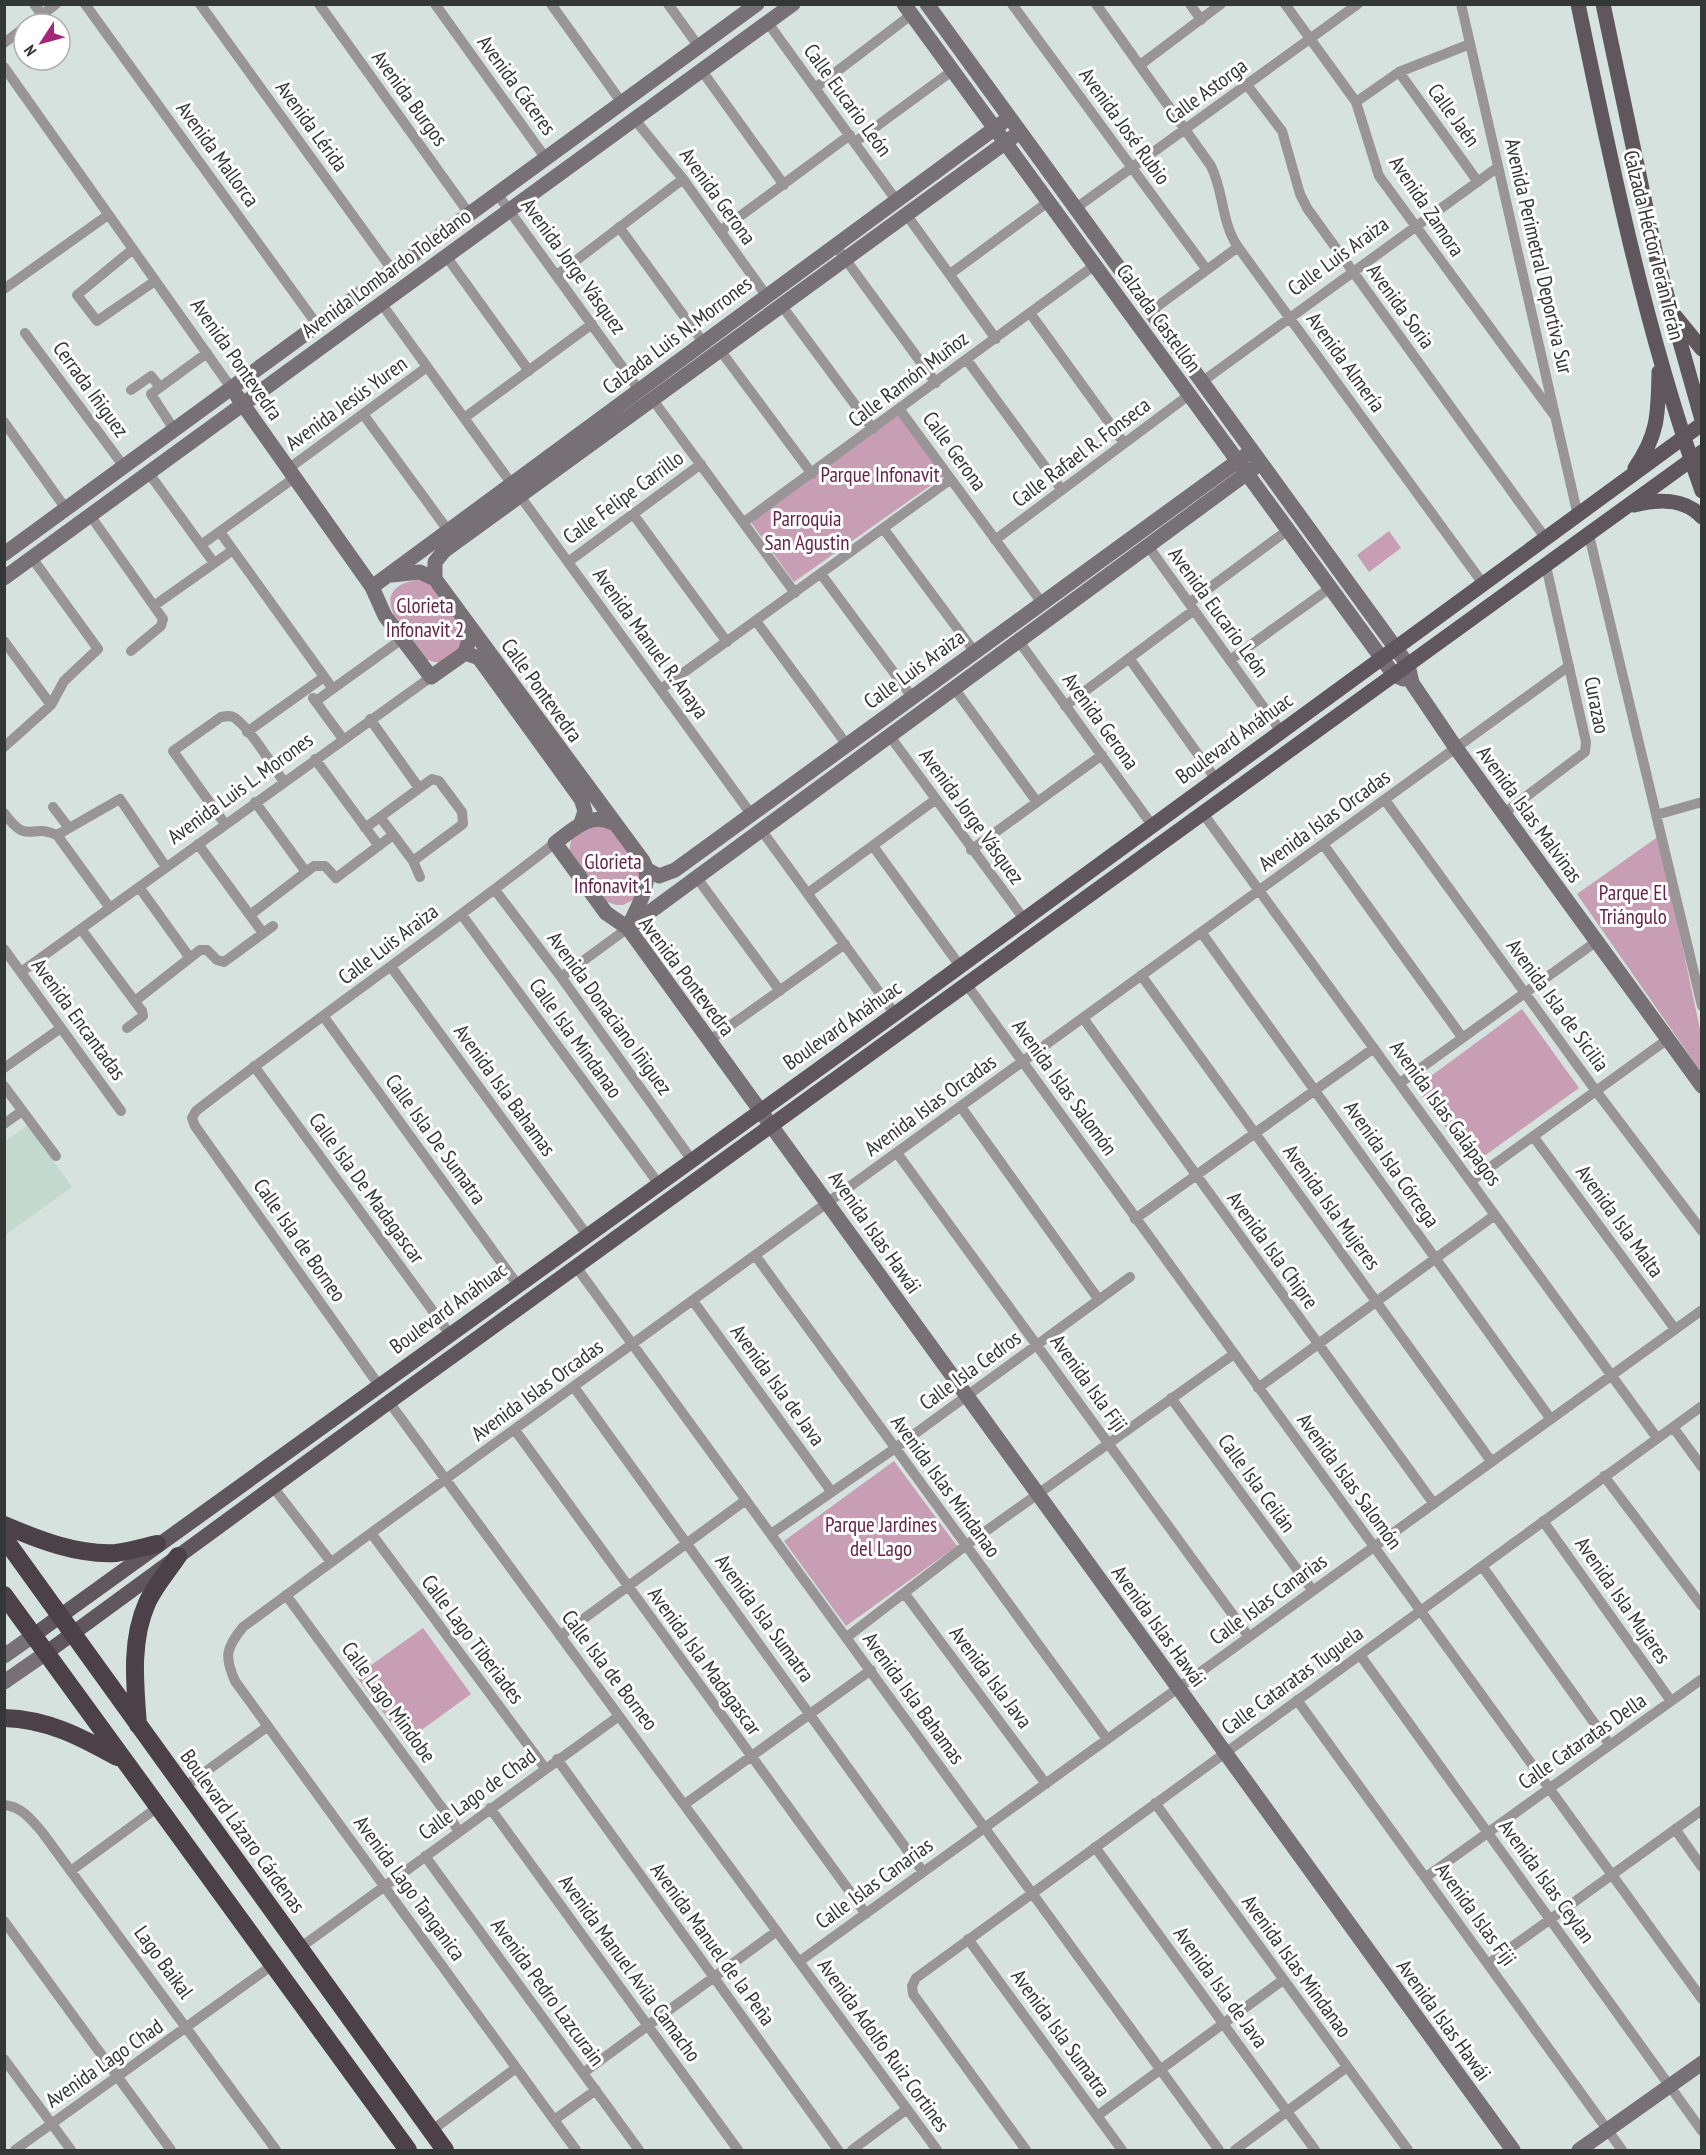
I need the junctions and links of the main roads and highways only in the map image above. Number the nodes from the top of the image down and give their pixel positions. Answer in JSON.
{"nodes":[{"id":1,"x":1578,"y":4,"type":"edge"},
{"id":2,"x":1596,"y":4,"type":"edge"},
{"id":3,"x":1603,"y":4,"type":"edge"},
{"id":4,"x":1612,"y":44,"type":"junction"},
{"id":5,"x":1603,"y":122,"type":"junction"},
{"id":6,"x":1647,"y":217,"type":"junction"},
{"id":7,"x":1668,"y":307,"type":"junction"},
{"id":8,"x":1701,"y":349,"type":"edge"},
{"id":9,"x":1659,"y":357,"type":"junction"},
{"id":10,"x":1701,"y":422,"type":"edge"},
{"id":11,"x":1683,"y":438,"type":"junction"},
{"id":12,"x":1696,"y":456,"type":"edge"},
{"id":13,"x":1627,"y":479,"type":"junction"},
{"id":14,"x":1701,"y":491,"type":"edge"},
{"id":15,"x":1628,"y":506,"type":"junction"},
{"id":16,"x":1701,"y":518,"type":"edge"},
{"id":17,"x":4,"y":1525,"type":"edge"},
{"id":18,"x":4,"y":1538,"type":"edge"},
{"id":19,"x":157,"y":1544,"type":"junction"},
{"id":20,"x":178,"y":1556,"type":"junction"},
{"id":21,"x":4,"y":1595,"type":"edge"},
{"id":22,"x":61,"y":1615,"type":"junction"},
{"id":23,"x":74,"y":1633,"type":"junction"},
{"id":24,"x":34,"y":1635,"type":"junction"},
{"id":25,"x":46,"y":1653,"type":"junction"},
{"id":26,"x":4,"y":1718,"type":"edge"},
{"id":27,"x":138,"y":1726,"type":"junction"},
{"id":28,"x":123,"y":1760,"type":"junction"},
{"id":29,"x":350,"y":2067,"type":"junction"},
{"id":30,"x":418,"y":2112,"type":"junction"},
{"id":31,"x":405,"y":2149,"type":"edge"},
{"id":32,"x":445,"y":2151,"type":"edge"}],
"edges":[{"from":1,"to":5,"type":"main road","name":"Calzada Héctor Terán Terán"},
{"from":2,"to":4,"type":"main road"},
{"from":3,"to":4,"type":"main road","name":"Calzada Héctor Terán Terán"},
{"from":4,"to":6,"type":"main road","name":"Calzada Héctor Terán Terán"},
{"from":5,"to":6,"type":"main road"},
{"from":5,"to":9,"type":"main road","name":"Calzada Héctor Terán Terán"},
{"from":6,"to":7,"type":"main road","name":"Calzada Héctor Terán Terán"},
{"from":7,"to":8,"type":"main road"},
{"from":7,"to":10,"type":"main road","name":"Calzada Héctor Terán Terán"},
{"from":9,"to":11,"type":"main road","name":"Calzada Héctor Terán Terán"},
{"from":9,"to":13,"type":"main road"},
{"from":10,"to":11,"type":"main road","name":"Boulevard Anáhuac"},
{"from":11,"to":12,"type":"main road","name":"Calzada Héctor Terán Terán"},
{"from":11,"to":13,"type":"main road","name":"Boulevard Anáhuac"},
{"from":12,"to":14,"type":"main road","name":"Calzada Héctor Terán Terán"},
{"from":12,"to":15,"type":"main road","name":"Boulevard Anáhuac"},
{"from":13,"to":19,"type":"main road","name":"Boulevard Anáhuac"},
{"from":15,"to":16,"type":"main road"},
{"from":15,"to":20,"type":"main road","name":"Boulevard Anáhuac"},
{"from":17,"to":19,"type":"highway"},
{"from":18,"to":22,"type":"highway","name":"Boulevard Lázaro Cárdenas"},
{"from":19,"to":22,"type":"main road","name":"Boulevard Anáhuac"},
{"from":20,"to":23,"type":"main road","name":"Boulevard Anáhuac"},
{"from":20,"to":27,"type":"highway"},
{"from":21,"to":24,"type":"highway"},
{"from":22,"to":23,"type":"highway","name":"Boulevard Lázaro Cárdenas"},
{"from":22,"to":24,"type":"main road","name":"Boulevard Anáhuac"},
{"from":23,"to":25,"type":"main road","name":"Boulevard Anáhuac"},
{"from":23,"to":27,"type":"highway","name":"Boulevard Lázaro Cárdenas"},
{"from":24,"to":25,"type":"highway"},
{"from":25,"to":28,"type":"highway"},
{"from":26,"to":28,"type":"highway"},
{"from":27,"to":30,"type":"highway","name":"Boulevard Lázaro Cárdenas"},
{"from":28,"to":29,"type":"highway"},
{"from":29,"to":30,"type":"highway"},
{"from":29,"to":31,"type":"highway"},
{"from":30,"to":32,"type":"highway","name":"Boulevard Lázaro Cárdenas"}]}
